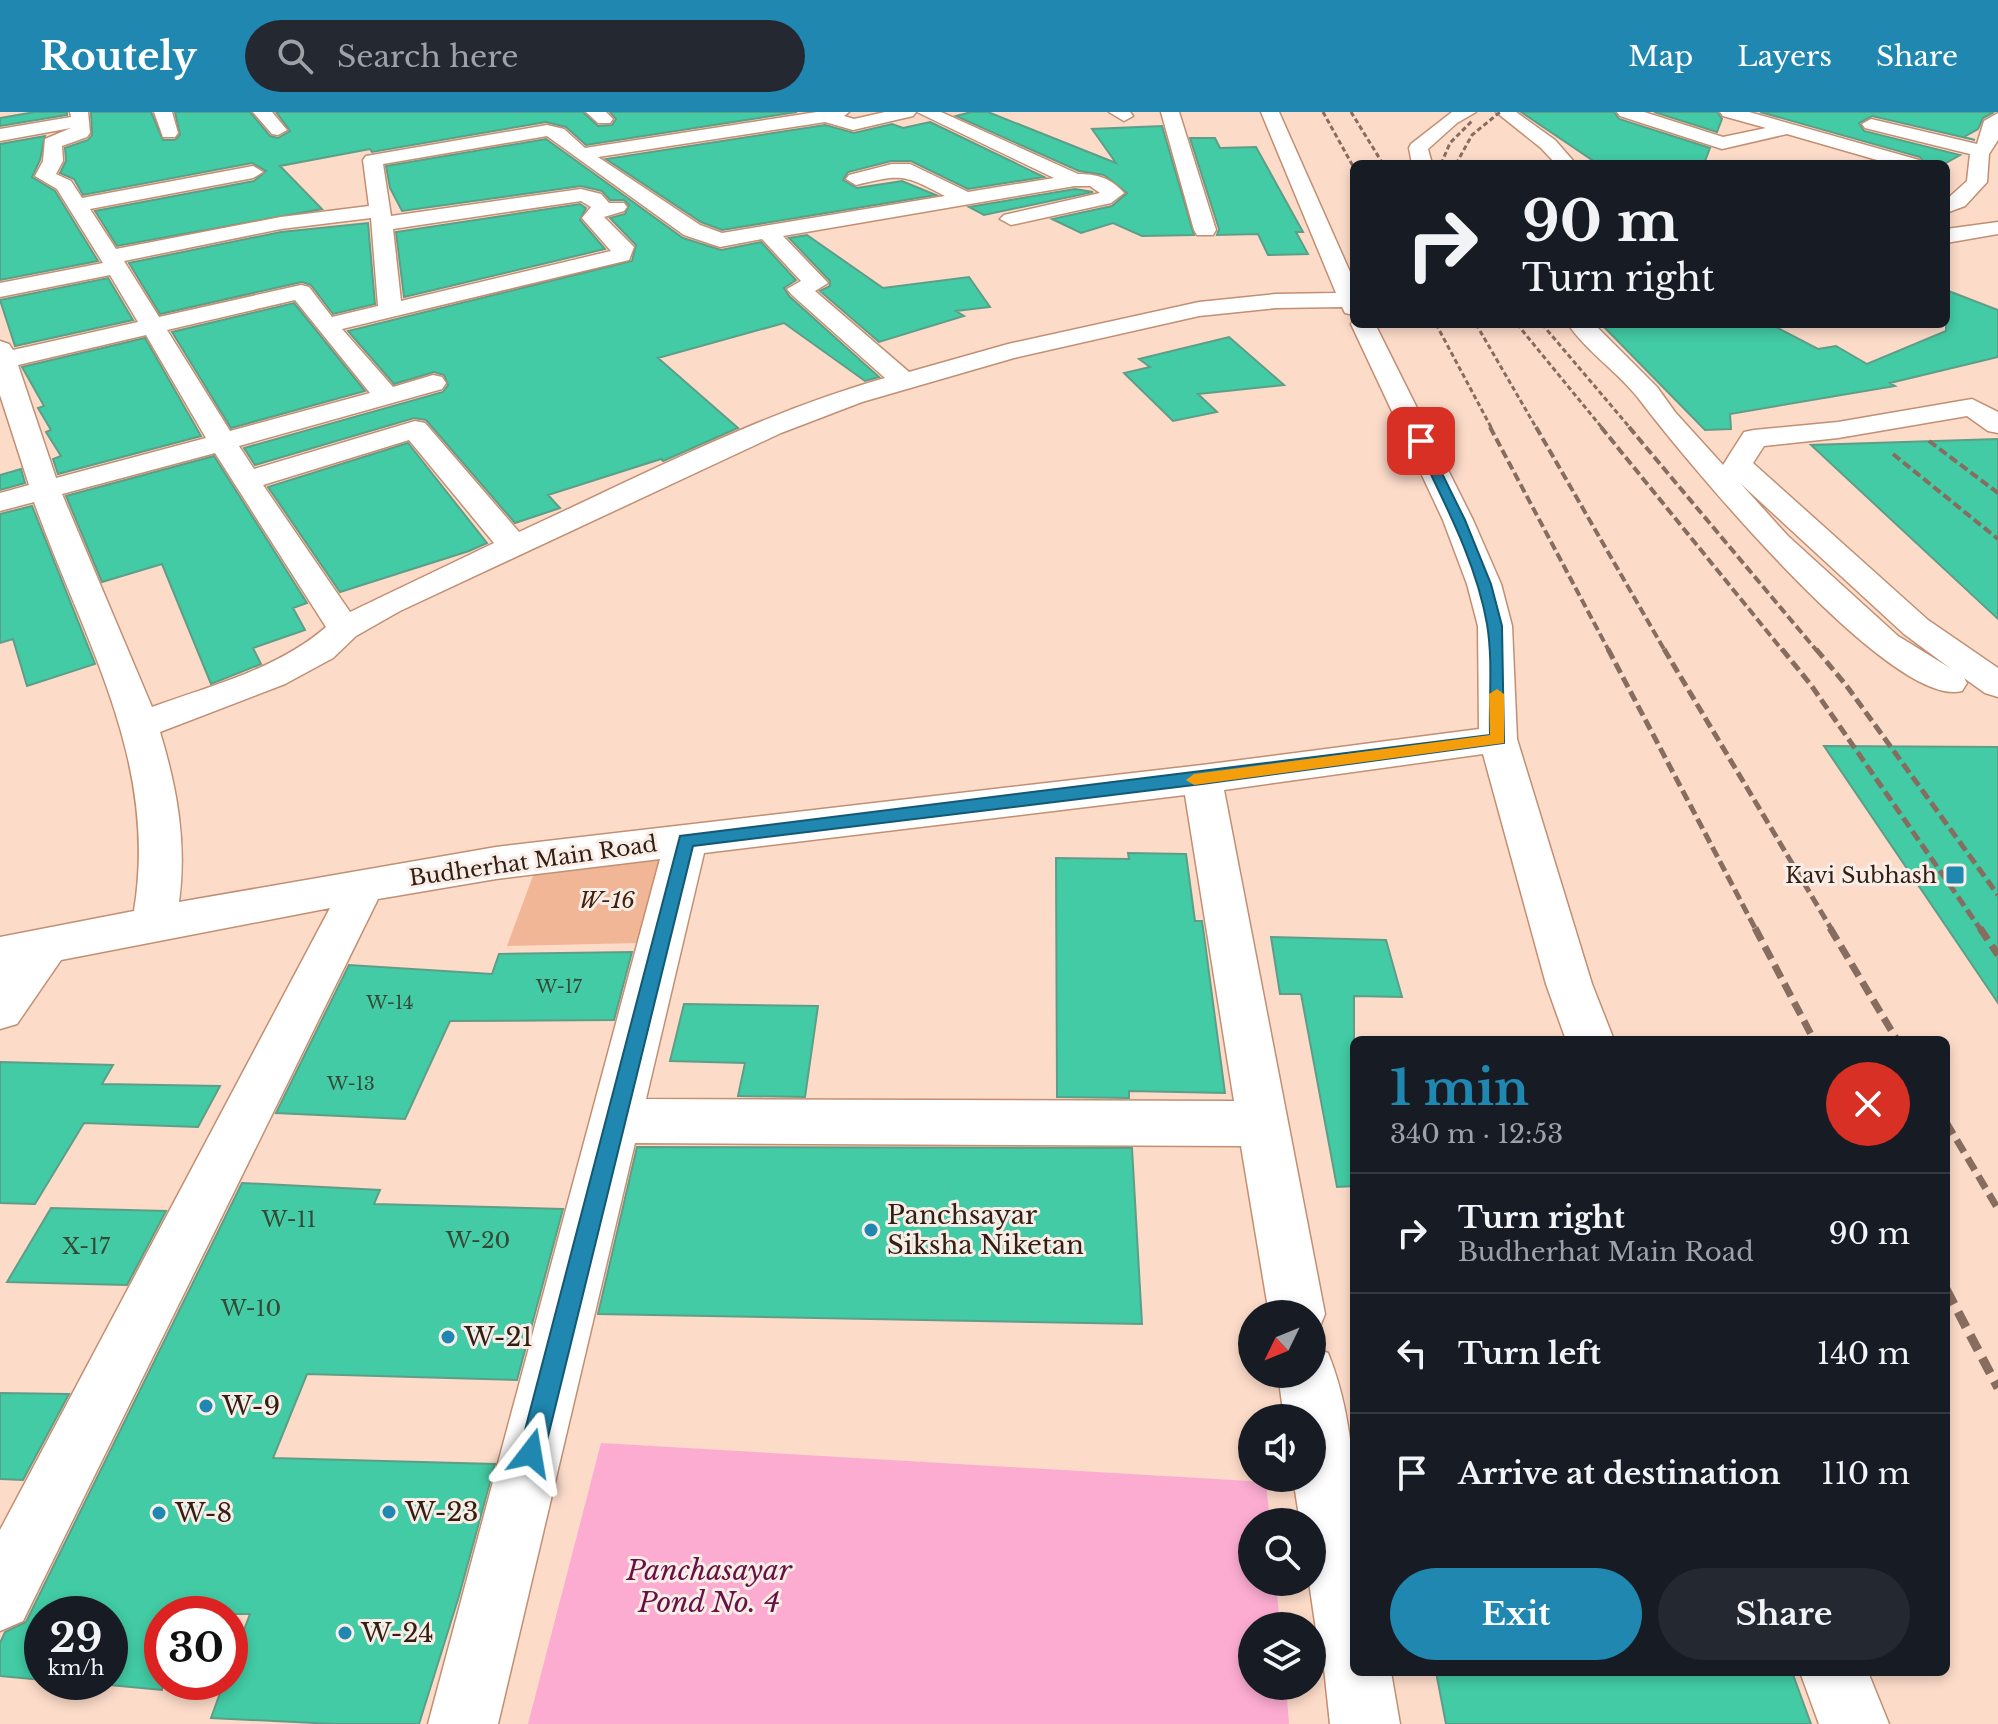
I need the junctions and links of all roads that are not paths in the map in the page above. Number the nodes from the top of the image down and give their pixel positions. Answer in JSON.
{"nodes":[{"id":1,"x":163,"y":112,"type":"edge"},
{"id":2,"x":262,"y":112,"type":"edge"},
{"id":3,"x":907,"y":112,"type":"edge"},
{"id":4,"x":926,"y":112,"type":"edge"},
{"id":5,"x":1170,"y":112,"type":"edge"},
{"id":6,"x":1270,"y":112,"type":"edge"},
{"id":7,"x":1467,"y":112,"type":"edge"},
{"id":8,"x":1505,"y":112,"type":"edge"},
{"id":9,"x":1626,"y":112,"type":"edge"},
{"id":10,"x":1729,"y":112,"type":"edge"},
{"id":11,"x":79,"y":116,"type":"edge"},
{"id":12,"x":840,"y":118,"type":"edge"},
{"id":13,"x":1998,"y":118,"type":"edge"},
{"id":14,"x":1855,"y":119,"type":"dead end"},
{"id":15,"x":1788,"y":129,"type":"junction"},
{"id":16,"x":278,"y":130,"type":"dead end"},
{"id":17,"x":169,"y":133,"type":"dead end"},
{"id":18,"x":0,"y":135,"type":"edge"},
{"id":19,"x":889,"y":135,"type":"dead end"},
{"id":20,"x":1981,"y":151,"type":"junction"},
{"id":21,"x":581,"y":154,"type":"junction"},
{"id":22,"x":1421,"y":160,"type":"edge"},
{"id":23,"x":1562,"y":160,"type":"edge"},
{"id":24,"x":1898,"y":160,"type":"edge"},
{"id":25,"x":253,"y":172,"type":"dead end"},
{"id":26,"x":856,"y":179,"type":"dead end"},
{"id":27,"x":1075,"y":180,"type":"junction"},
{"id":28,"x":647,"y":200,"type":"junction"},
{"id":29,"x":968,"y":200,"type":"junction"},
{"id":30,"x":77,"y":205,"type":"junction"},
{"id":31,"x":1950,"y":205,"type":"edge"},
{"id":32,"x":604,"y":210,"type":"junction"},
{"id":33,"x":219,"y":215,"type":"dead end"},
{"id":34,"x":380,"y":217,"type":"junction"},
{"id":35,"x":1011,"y":219,"type":"dead end"},
{"id":36,"x":1998,"y":228,"type":"edge"},
{"id":37,"x":1205,"y":230,"type":"dead end"},
{"id":38,"x":768,"y":233,"type":"junction"},
{"id":39,"x":1950,"y":235,"type":"edge"},
{"id":40,"x":109,"y":254,"type":"junction"},
{"id":41,"x":0,"y":290,"type":"edge"},
{"id":42,"x":1350,"y":296,"type":"edge"},
{"id":43,"x":1350,"y":308,"type":"edge"},
{"id":44,"x":390,"y":311,"type":"junction"},
{"id":45,"x":153,"y":326,"type":"junction"},
{"id":46,"x":326,"y":326,"type":"junction"},
{"id":47,"x":1365,"y":328,"type":"edge"},
{"id":48,"x":1584,"y":328,"type":"edge"},
{"id":49,"x":1,"y":357,"type":"edge"},
{"id":50,"x":904,"y":381,"type":"junction"},
{"id":51,"x":433,"y":383,"type":"dead end"},
{"id":52,"x":388,"y":397,"type":"junction"},
{"id":53,"x":1998,"y":425,"type":"edge"},
{"id":54,"x":223,"y":441,"type":"junction"},
{"id":55,"x":246,"y":481,"type":"junction"},
{"id":56,"x":44,"y":490,"type":"junction"},
{"id":57,"x":0,"y":502,"type":"edge"},
{"id":58,"x":513,"y":545,"type":"junction"},
{"id":59,"x":344,"y":629,"type":"junction"},
{"id":60,"x":1998,"y":685,"type":"edge"},
{"id":61,"x":1998,"y":706,"type":"edge"},
{"id":62,"x":141,"y":725,"type":"junction"},
{"id":63,"x":1498,"y":739,"type":"junction"},
{"id":64,"x":1202,"y":779,"type":"junction"},
{"id":65,"x":686,"y":840,"type":"junction"},
{"id":66,"x":363,"y":886,"type":"junction"},
{"id":67,"x":154,"y":924,"type":"junction"},
{"id":68,"x":46,"y":946,"type":"junction"},
{"id":69,"x":0,"y":955,"type":"edge"},
{"id":70,"x":0,"y":1010,"type":"edge"},
{"id":71,"x":1588,"y":1036,"type":"edge"},
{"id":72,"x":615,"y":1121,"type":"junction"},
{"id":73,"x":1265,"y":1124,"type":"junction"},
{"id":74,"x":1295,"y":1300,"type":"edge"},
{"id":75,"x":1309,"y":1388,"type":"edge"},
{"id":76,"x":0,"y":1598,"type":"edge"},
{"id":77,"x":1350,"y":1633,"type":"edge"},
{"id":78,"x":1358,"y":1676,"type":"edge"},
{"id":79,"x":1836,"y":1676,"type":"edge"},
{"id":80,"x":463,"y":1724,"type":"edge"},
{"id":81,"x":1365,"y":1724,"type":"edge"},
{"id":82,"x":1854,"y":1724,"type":"edge"}],
"edges":[{"from":1,"to":17,"type":"street"},
{"from":2,"to":16,"type":"street"},
{"from":3,"to":12,"type":"street"},
{"from":4,"to":27,"type":"street"},
{"from":5,"to":37,"type":"street"},
{"from":6,"to":42,"type":"street"},
{"from":7,"to":22,"type":"street"},
{"from":8,"to":23,"type":"street"},
{"from":9,"to":15,"type":"street"},
{"from":10,"to":15,"type":"street"},
{"from":11,"to":18,"type":"street"},
{"from":11,"to":30,"type":"street"},
{"from":12,"to":19,"type":"street"},
{"from":12,"to":21,"type":"street"},
{"from":13,"to":20,"type":"street"},
{"from":14,"to":20,"type":"street"},
{"from":15,"to":24,"type":"street"},
{"from":20,"to":31,"type":"street"},
{"from":21,"to":28,"type":"street"},
{"from":21,"to":34,"type":"street"},
{"from":25,"to":30,"type":"street"},
{"from":26,"to":29,"type":"street"},
{"from":27,"to":29,"type":"street"},
{"from":27,"to":35,"type":"street"},
{"from":28,"to":32,"type":"street"},
{"from":28,"to":38,"type":"street"},
{"from":29,"to":38,"type":"street"},
{"from":30,"to":40,"type":"street"},
{"from":32,"to":34,"type":"street"},
{"from":32,"to":44,"type":"street"},
{"from":33,"to":40,"type":"street"},
{"from":34,"to":40,"type":"street"},
{"from":34,"to":44,"type":"street"},
{"from":36,"to":39,"type":"street"},
{"from":38,"to":50,"type":"street"},
{"from":40,"to":41,"type":"street"},
{"from":40,"to":45,"type":"street"},
{"from":43,"to":50,"type":"street"},
{"from":44,"to":46,"type":"street"},
{"from":45,"to":46,"type":"street"},
{"from":45,"to":49,"type":"street"},
{"from":45,"to":54,"type":"street"},
{"from":46,"to":52,"type":"street"},
{"from":47,"to":63,"type":"street"},
{"from":48,"to":61,"type":"street"},
{"from":49,"to":56,"type":"street"},
{"from":50,"to":58,"type":"street"},
{"from":51,"to":52,"type":"street"},
{"from":52,"to":54,"type":"street"},
{"from":53,"to":60,"type":"street"},
{"from":54,"to":55,"type":"street"},
{"from":54,"to":56,"type":"street"},
{"from":55,"to":58,"type":"street"},
{"from":55,"to":59,"type":"street"},
{"from":56,"to":57,"type":"street"},
{"from":56,"to":62,"type":"street"},
{"from":58,"to":59,"type":"street"},
{"from":59,"to":62,"type":"street"},
{"from":62,"to":67,"type":"street"},
{"from":63,"to":64,"type":"street","name":"Budherhat Main Road"},
{"from":63,"to":71,"type":"street"},
{"from":64,"to":65,"type":"street","name":"Budherhat Main Road"},
{"from":64,"to":73,"type":"street"},
{"from":65,"to":66,"type":"street","name":"Budherhat Main Road"},
{"from":65,"to":72,"type":"street"},
{"from":66,"to":67,"type":"street","name":"Budherhat Main Road"},
{"from":66,"to":76,"type":"street"},
{"from":67,"to":68,"type":"street","name":"Budherhat Main Road"},
{"from":68,"to":69,"type":"street","name":"Budherhat Main Road"},
{"from":68,"to":70,"type":"street"},
{"from":72,"to":73,"type":"street"},
{"from":72,"to":80,"type":"street"},
{"from":73,"to":74,"type":"street"},
{"from":75,"to":77,"type":"street"},
{"from":78,"to":81,"type":"street"},
{"from":79,"to":82,"type":"street"}]}
